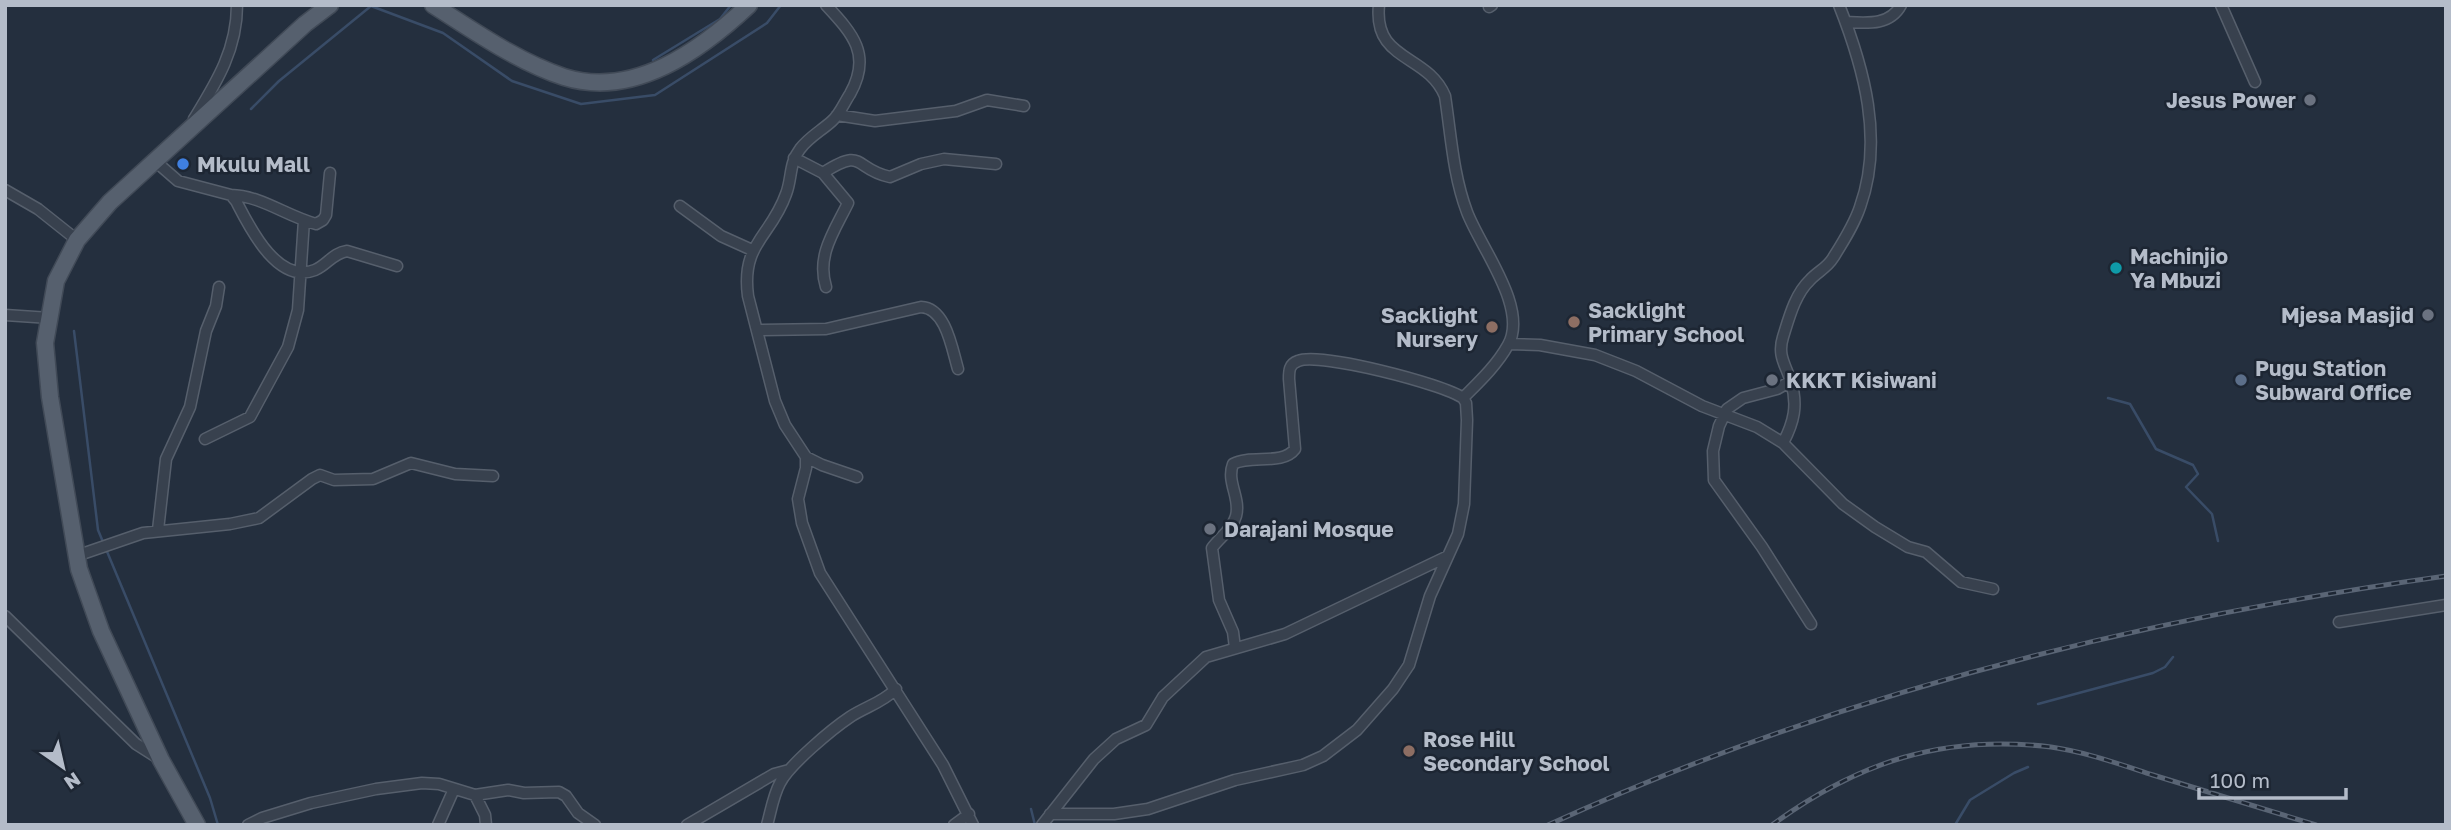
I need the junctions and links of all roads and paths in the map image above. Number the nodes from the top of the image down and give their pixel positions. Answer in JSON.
{"nodes":[{"id":1,"x":237,"y":5,"type":"edge"},
{"id":2,"x":330,"y":5,"type":"edge"},
{"id":3,"x":433,"y":5,"type":"edge"},
{"id":4,"x":749,"y":5,"type":"edge"},
{"id":5,"x":826,"y":5,"type":"edge"},
{"id":6,"x":1379,"y":5,"type":"edge"},
{"id":7,"x":1839,"y":5,"type":"edge"},
{"id":8,"x":1901,"y":5,"type":"edge"},
{"id":9,"x":2221,"y":5,"type":"edge"},
{"id":10,"x":1846,"y":22,"type":"junction"},
{"id":11,"x":2255,"y":82,"type":"dead end"},
{"id":12,"x":1024,"y":107,"type":"dead end"},
{"id":13,"x":838,"y":115,"type":"junction"},
{"id":14,"x":186,"y":132,"type":"junction"},
{"id":15,"x":794,"y":158,"type":"junction"},
{"id":16,"x":155,"y":161,"type":"junction"},
{"id":17,"x":996,"y":164,"type":"dead end"},
{"id":18,"x":330,"y":173,"type":"dead end"},
{"id":19,"x":823,"y":173,"type":"junction"},
{"id":20,"x":5,"y":190,"type":"edge"},
{"id":21,"x":231,"y":195,"type":"junction"},
{"id":22,"x":680,"y":206,"type":"dead end"},
{"id":23,"x":304,"y":220,"type":"junction"},
{"id":24,"x":77,"y":240,"type":"junction"},
{"id":25,"x":752,"y":250,"type":"junction"},
{"id":26,"x":397,"y":266,"type":"dead end"},
{"id":27,"x":301,"y":271,"type":"junction"},
{"id":28,"x":219,"y":287,"type":"dead end"},
{"id":29,"x":827,"y":287,"type":"dead end"},
{"id":30,"x":5,"y":315,"type":"edge"},
{"id":31,"x":50,"y":318,"type":"junction"},
{"id":32,"x":757,"y":330,"type":"junction"},
{"id":33,"x":1509,"y":344,"type":"junction"},
{"id":34,"x":958,"y":369,"type":"dead end"},
{"id":35,"x":1791,"y":381,"type":"junction"},
{"id":36,"x":1463,"y":398,"type":"junction"},
{"id":37,"x":1723,"y":414,"type":"junction"},
{"id":38,"x":205,"y":439,"type":"dead end"},
{"id":39,"x":1783,"y":443,"type":"junction"},
{"id":40,"x":806,"y":457,"type":"junction"},
{"id":41,"x":494,"y":476,"type":"dead end"},
{"id":42,"x":857,"y":477,"type":"dead end"},
{"id":43,"x":158,"y":530,"type":"junction"},
{"id":44,"x":79,"y":555,"type":"junction"},
{"id":45,"x":1448,"y":556,"type":"junction"},
{"id":46,"x":1993,"y":589,"type":"dead end"},
{"id":47,"x":2446,"y":605,"type":"edge"},
{"id":48,"x":5,"y":616,"type":"edge"},
{"id":49,"x":2339,"y":622,"type":"dead end"},
{"id":50,"x":1811,"y":624,"type":"dead end"},
{"id":51,"x":1235,"y":648,"type":"junction"},
{"id":52,"x":896,"y":690,"type":"junction"},
{"id":53,"x":161,"y":760,"type":"junction"},
{"id":54,"x":789,"y":770,"type":"junction"},
{"id":55,"x":454,"y":789,"type":"junction"},
{"id":56,"x":475,"y":795,"type":"junction"},
{"id":57,"x":969,"y":814,"type":"junction"},
{"id":58,"x":1050,"y":814,"type":"junction"},
{"id":59,"x":590,"y":823,"type":"edge"},
{"id":60,"x":197,"y":825,"type":"edge"},
{"id":61,"x":248,"y":825,"type":"edge"},
{"id":62,"x":438,"y":825,"type":"edge"},
{"id":63,"x":486,"y":825,"type":"edge"},
{"id":64,"x":687,"y":825,"type":"edge"},
{"id":65,"x":767,"y":825,"type":"edge"},
{"id":66,"x":954,"y":825,"type":"edge"},
{"id":67,"x":973,"y":825,"type":"edge"},
{"id":68,"x":1042,"y":825,"type":"edge"}],
"edges":[{"from":1,"to":14,"type":"street"},
{"from":2,"to":14,"type":"main road"},
{"from":3,"to":4,"type":"main road"},
{"from":5,"to":13,"type":"street"},
{"from":6,"to":33,"type":"street"},
{"from":7,"to":10,"type":"street"},
{"from":8,"to":10,"type":"street"},
{"from":9,"to":11,"type":"street"},
{"from":10,"to":35,"type":"street"},
{"from":12,"to":13,"type":"street"},
{"from":13,"to":15,"type":"street"},
{"from":14,"to":16,"type":"main road"},
{"from":15,"to":19,"type":"street"},
{"from":15,"to":25,"type":"street"},
{"from":16,"to":21,"type":"street"},
{"from":16,"to":24,"type":"main road"},
{"from":17,"to":19,"type":"street"},
{"from":18,"to":23,"type":"street"},
{"from":19,"to":29,"type":"street"},
{"from":20,"to":24,"type":"street"},
{"from":21,"to":23,"type":"street"},
{"from":21,"to":27,"type":"street"},
{"from":22,"to":25,"type":"street"},
{"from":23,"to":27,"type":"street"},
{"from":24,"to":31,"type":"main road"},
{"from":25,"to":32,"type":"street"},
{"from":26,"to":27,"type":"street"},
{"from":27,"to":38,"type":"street"},
{"from":28,"to":43,"type":"street"},
{"from":30,"to":31,"type":"street"},
{"from":31,"to":44,"type":"main road"},
{"from":32,"to":34,"type":"street"},
{"from":32,"to":40,"type":"street"},
{"from":33,"to":36,"type":"street"},
{"from":33,"to":37,"type":"street"},
{"from":35,"to":37,"type":"street"},
{"from":35,"to":39,"type":"street"},
{"from":36,"to":45,"type":"street"},
{"from":36,"to":51,"type":"street"},
{"from":37,"to":39,"type":"street"},
{"from":37,"to":50,"type":"street"},
{"from":39,"to":46,"type":"street"},
{"from":40,"to":42,"type":"street"},
{"from":40,"to":52,"type":"street"},
{"from":41,"to":43,"type":"street"},
{"from":43,"to":44,"type":"street"},
{"from":44,"to":53,"type":"main road"},
{"from":45,"to":51,"type":"street"},
{"from":45,"to":58,"type":"street"},
{"from":47,"to":49,"type":"street"},
{"from":48,"to":53,"type":"street"},
{"from":51,"to":58,"type":"street"},
{"from":52,"to":54,"type":"street"},
{"from":52,"to":57,"type":"street"},
{"from":53,"to":60,"type":"main road"},
{"from":54,"to":64,"type":"street"},
{"from":54,"to":65,"type":"street"},
{"from":55,"to":56,"type":"street"},
{"from":55,"to":61,"type":"street"},
{"from":55,"to":62,"type":"street"},
{"from":56,"to":59,"type":"street"},
{"from":56,"to":63,"type":"street"},
{"from":57,"to":66,"type":"street"},
{"from":57,"to":67,"type":"street"},
{"from":58,"to":68,"type":"street"}]}
